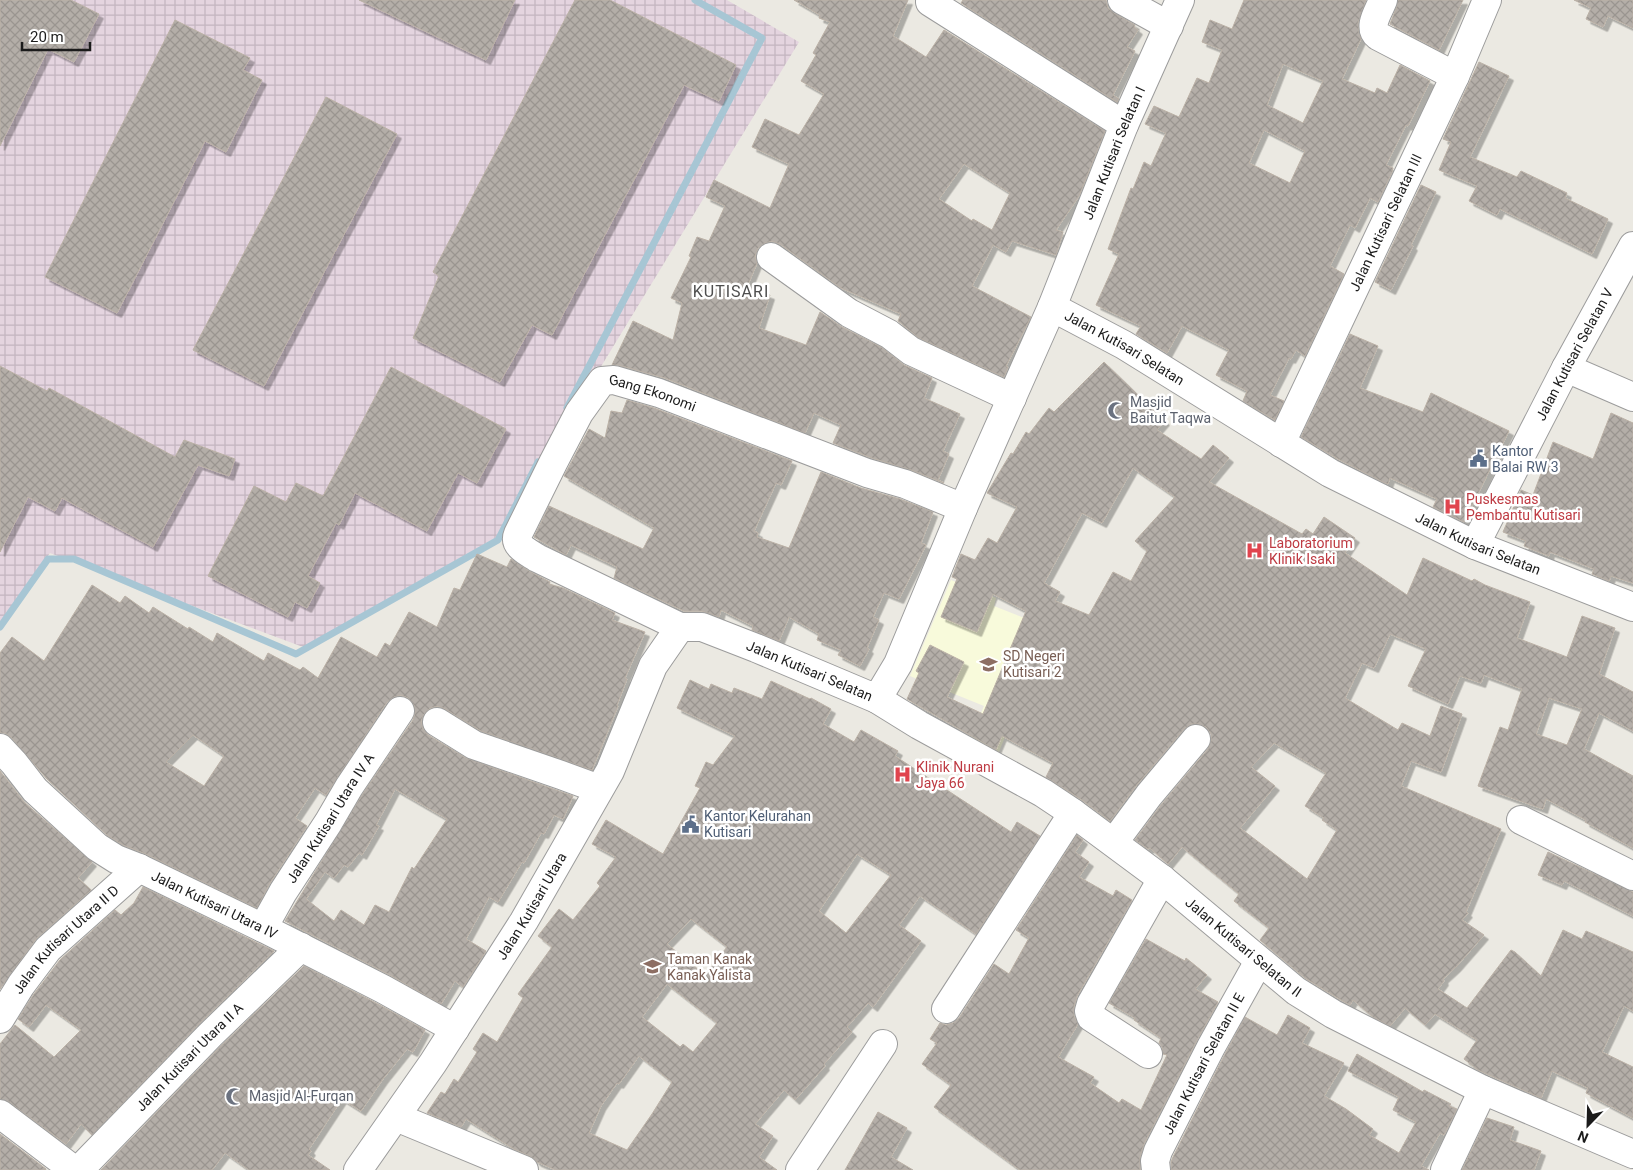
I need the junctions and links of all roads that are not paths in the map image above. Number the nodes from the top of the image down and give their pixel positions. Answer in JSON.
{"nodes":[{"id":1,"x":1122,"y":0,"type":"edge"},
{"id":2,"x":1180,"y":0,"type":"edge"},
{"id":3,"x":1383,"y":0,"type":"edge"},
{"id":4,"x":1487,"y":0,"type":"edge"},
{"id":5,"x":930,"y":2,"type":"dead end"},
{"id":6,"x":1169,"y":26,"type":"junction"},
{"id":7,"x":1455,"y":76,"type":"junction"},
{"id":8,"x":1124,"y":124,"type":"junction"},
{"id":9,"x":1633,"y":246,"type":"edge"},
{"id":10,"x":771,"y":257,"type":"dead end"},
{"id":11,"x":1052,"y":307,"type":"junction"},
{"id":12,"x":1566,"y":368,"type":"junction"},
{"id":13,"x":1633,"y":397,"type":"edge"},
{"id":14,"x":1012,"y":398,"type":"junction"},
{"id":15,"x":1281,"y":443,"type":"junction"},
{"id":16,"x":963,"y":508,"type":"junction"},
{"id":17,"x":1475,"y":545,"type":"junction"},
{"id":18,"x":1633,"y":607,"type":"edge"},
{"id":19,"x":680,"y":627,"type":"junction"},
{"id":20,"x":877,"y":699,"type":"junction"},
{"id":21,"x":400,"y":711,"type":"dead end"},
{"id":22,"x":437,"y":722,"type":"dead end"},
{"id":23,"x":1196,"y":739,"type":"dead end"},
{"id":24,"x":0,"y":748,"type":"edge"},
{"id":25,"x":599,"y":789,"type":"junction"},
{"id":26,"x":1073,"y":813,"type":"junction"},
{"id":27,"x":1520,"y":820,"type":"dead end"},
{"id":28,"x":1114,"y":842,"type":"junction"},
{"id":29,"x":139,"y":868,"type":"junction"},
{"id":30,"x":1633,"y":876,"type":"edge"},
{"id":31,"x":1162,"y":880,"type":"junction"},
{"id":32,"x":263,"y":928,"type":"junction"},
{"id":33,"x":301,"y":947,"type":"junction"},
{"id":34,"x":1259,"y":961,"type":"junction"},
{"id":35,"x":946,"y":1009,"type":"dead end"},
{"id":36,"x":0,"y":1019,"type":"edge"},
{"id":37,"x":455,"y":1029,"type":"junction"},
{"id":38,"x":883,"y":1044,"type":"dead end"},
{"id":39,"x":1148,"y":1054,"type":"dead end"},
{"id":40,"x":1482,"y":1090,"type":"junction"},
{"id":41,"x":0,"y":1114,"type":"edge"},
{"id":42,"x":396,"y":1118,"type":"junction"},
{"id":43,"x":1633,"y":1154,"type":"edge"},
{"id":44,"x":74,"y":1170,"type":"edge"},
{"id":45,"x":79,"y":1170,"type":"edge"},
{"id":46,"x":358,"y":1170,"type":"edge"},
{"id":47,"x":524,"y":1170,"type":"edge"},
{"id":48,"x":800,"y":1170,"type":"edge"},
{"id":49,"x":1156,"y":1170,"type":"edge"},
{"id":50,"x":1445,"y":1170,"type":"edge"}],
"edges":[{"from":1,"to":6,"type":"street"},
{"from":2,"to":6,"type":"street","name":"Jalan Kutisari Selatan I"},
{"from":3,"to":7,"type":"street"},
{"from":4,"to":7,"type":"street","name":"Jalan Kutisari Selatan III"},
{"from":5,"to":8,"type":"street"},
{"from":6,"to":8,"type":"street","name":"Jalan Kutisari Selatan I"},
{"from":7,"to":15,"type":"street","name":"Jalan Kutisari Selatan III"},
{"from":8,"to":11,"type":"street","name":"Jalan Kutisari Selatan I"},
{"from":9,"to":12,"type":"street","name":"Jalan Kutisari Selatan V"},
{"from":10,"to":14,"type":"street"},
{"from":11,"to":14,"type":"street","name":"Jalan Kutisari Selatan"},
{"from":11,"to":15,"type":"street","name":"Jalan Kutisari Selatan"},
{"from":12,"to":13,"type":"street"},
{"from":12,"to":17,"type":"street","name":"Jalan Kutisari Selatan V"},
{"from":14,"to":16,"type":"street","name":"Jalan Kutisari Selatan"},
{"from":15,"to":17,"type":"street","name":"Jalan Kutisari Selatan"},
{"from":16,"to":19,"type":"street","name":"Gang Ekonomi"},
{"from":16,"to":20,"type":"street","name":"Jalan Kutisari Selatan"},
{"from":17,"to":18,"type":"street","name":"Jalan Kutisari Selatan"},
{"from":19,"to":20,"type":"street","name":"Jalan Kutisari Selatan"},
{"from":19,"to":25,"type":"street","name":"Jalan Kutisari Utara"},
{"from":20,"to":26,"type":"street","name":"Jalan Kutisari Selatan II"},
{"from":21,"to":32,"type":"street","name":"Jalan Kutisari Utara IV A"},
{"from":22,"to":25,"type":"street"},
{"from":23,"to":28,"type":"street"},
{"from":24,"to":29,"type":"street","name":"Jalan Kutisari Utara IV"},
{"from":25,"to":37,"type":"street","name":"Jalan Kutisari Utara"},
{"from":26,"to":28,"type":"street","name":"Jalan Kutisari Selatan II"},
{"from":26,"to":35,"type":"street"},
{"from":27,"to":30,"type":"street"},
{"from":28,"to":31,"type":"street","name":"Jalan Kutisari Selatan II"},
{"from":29,"to":32,"type":"street","name":"Jalan Kutisari Utara IV"},
{"from":29,"to":36,"type":"street","name":"Jalan Kutisari Utara II D"},
{"from":31,"to":34,"type":"street","name":"Jalan Kutisari Selatan II"},
{"from":31,"to":39,"type":"street"},
{"from":32,"to":33,"type":"street","name":"Jalan Kutisari Utara IV"},
{"from":33,"to":37,"type":"street","name":"Jalan Kutisari Utara IV"},
{"from":33,"to":45,"type":"street","name":"Jalan Kutisari Utara II A"},
{"from":34,"to":40,"type":"street","name":"Jalan Kutisari Selatan II"},
{"from":34,"to":49,"type":"street","name":"Jalan Kutisari Selatan II E"},
{"from":37,"to":42,"type":"street","name":"Jalan Kutisari Utara"},
{"from":38,"to":48,"type":"street"},
{"from":40,"to":43,"type":"street","name":"Jalan Kutisari Selatan II"},
{"from":40,"to":50,"type":"street"},
{"from":41,"to":44,"type":"street"},
{"from":42,"to":46,"type":"street","name":"Jalan Kutisari Utara"},
{"from":42,"to":47,"type":"street"}]}
